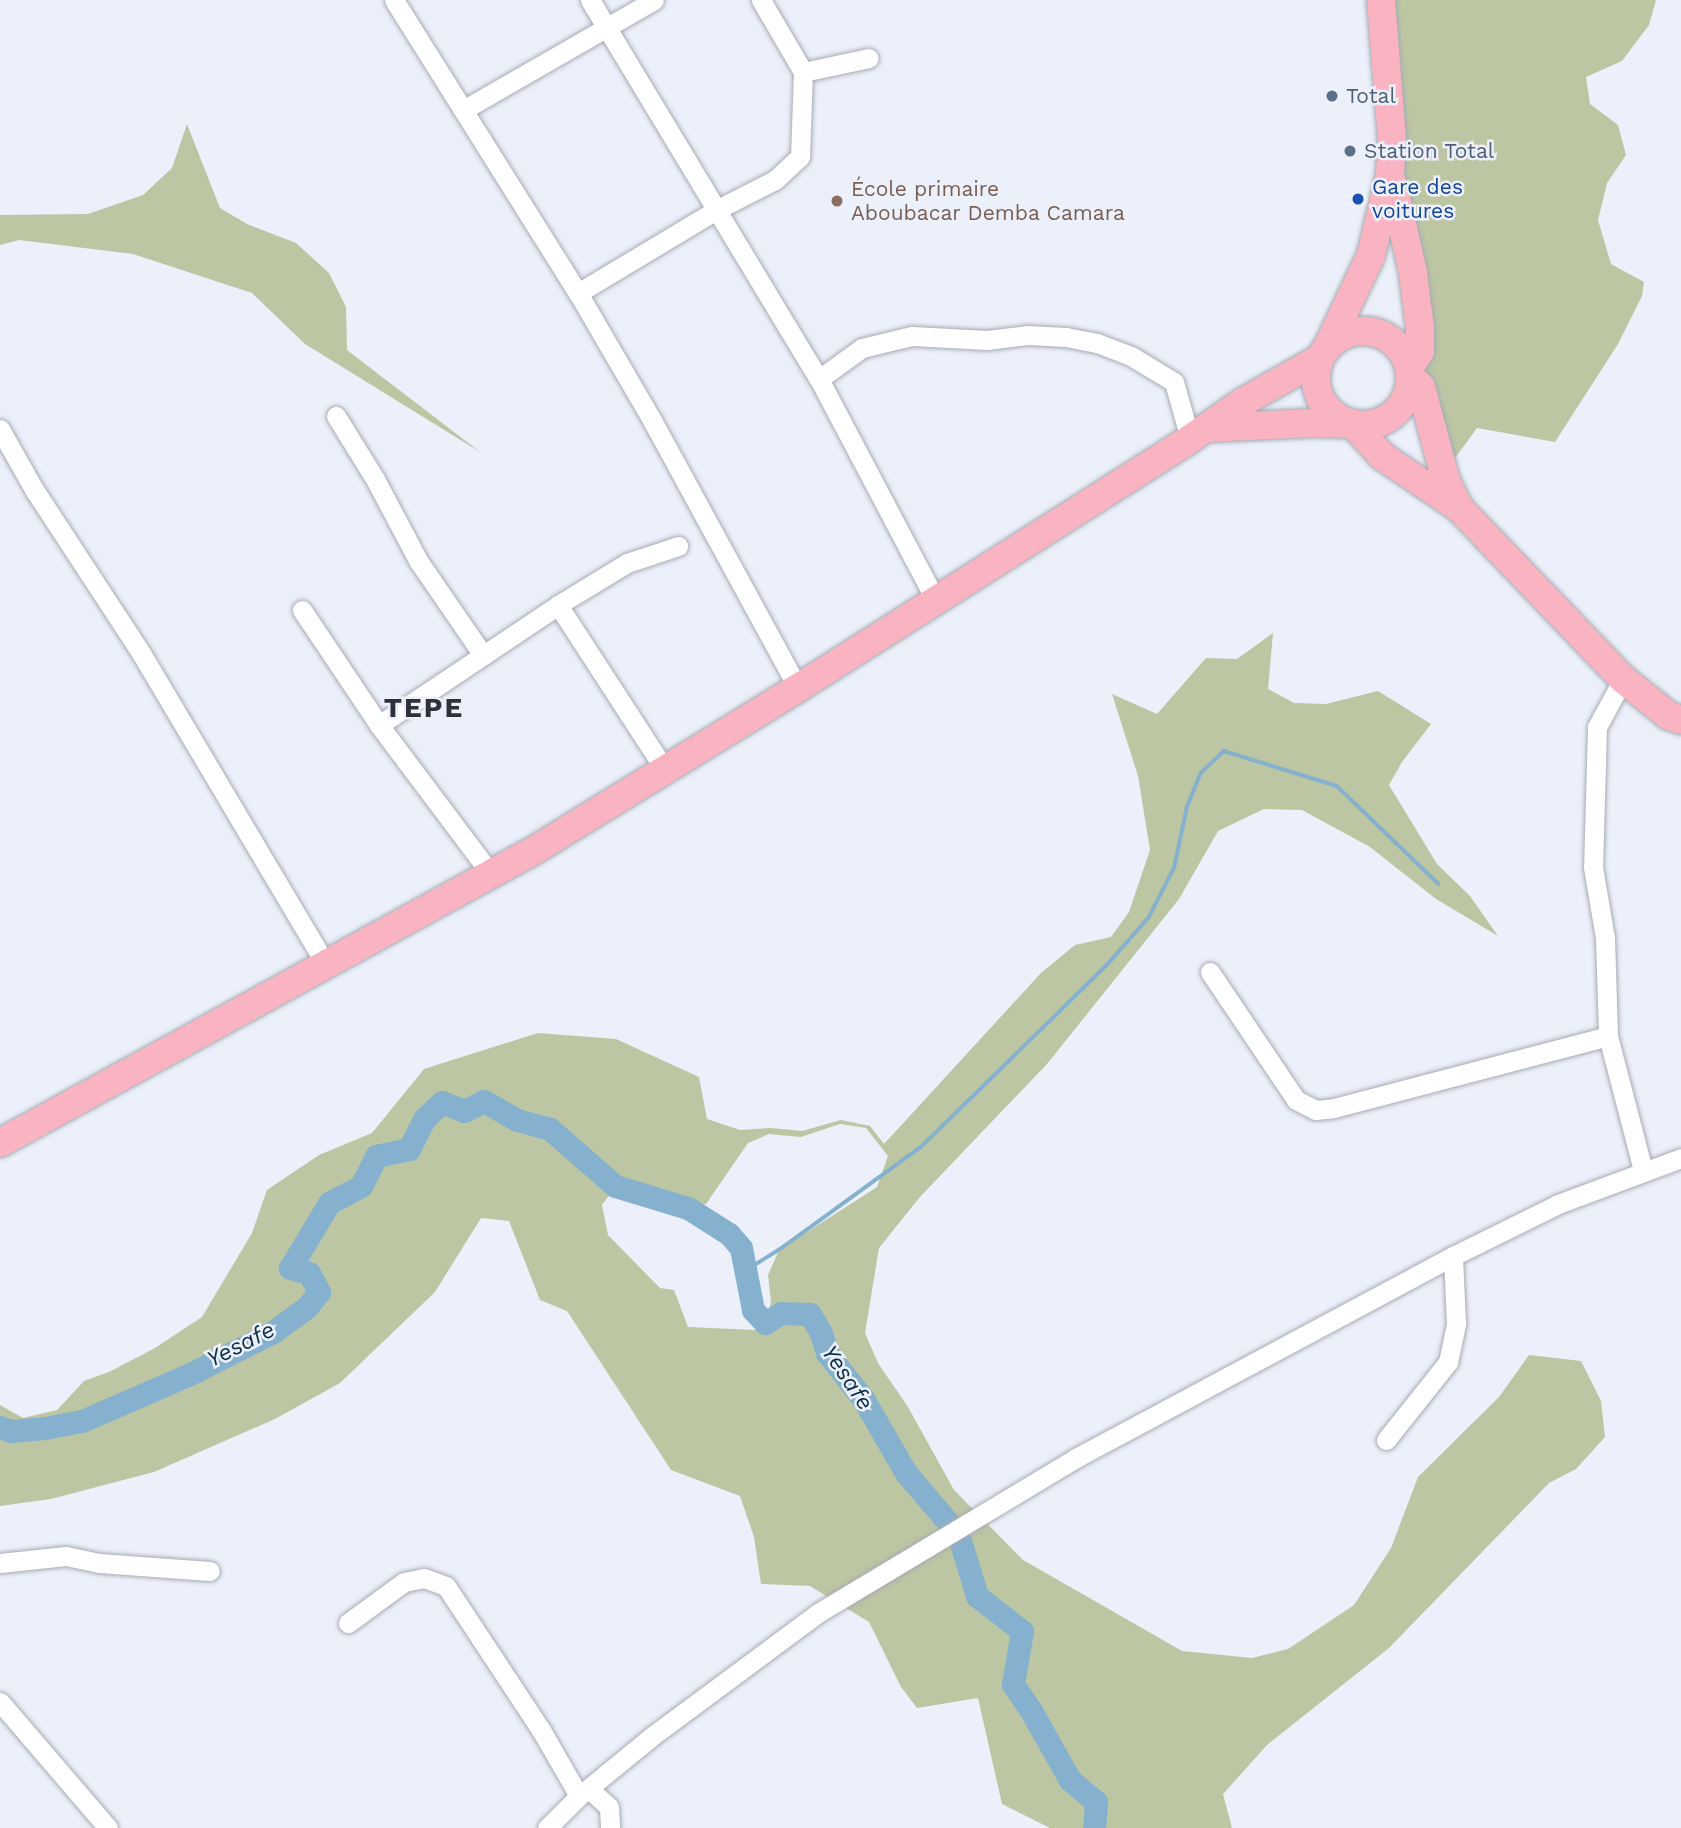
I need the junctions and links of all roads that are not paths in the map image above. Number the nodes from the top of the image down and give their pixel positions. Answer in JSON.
{"nodes":[{"id":1,"x":394,"y":0,"type":"edge"},
{"id":2,"x":590,"y":0,"type":"edge"},
{"id":3,"x":654,"y":0,"type":"edge"},
{"id":4,"x":761,"y":0,"type":"edge"},
{"id":5,"x":1381,"y":0,"type":"edge"},
{"id":6,"x":606,"y":28,"type":"junction"},
{"id":7,"x":869,"y":58,"type":"dead end"},
{"id":8,"x":803,"y":72,"type":"junction"},
{"id":9,"x":463,"y":110,"type":"junction"},
{"id":10,"x":1390,"y":175,"type":"junction"},
{"id":11,"x":716,"y":210,"type":"junction"},
{"id":12,"x":578,"y":293,"type":"junction"},
{"id":13,"x":1324,"y":351,"type":"junction"},
{"id":14,"x":1410,"y":373,"type":"junction"},
{"id":15,"x":819,"y":379,"type":"junction"},
{"id":16,"x":335,"y":416,"type":"dead end"},
{"id":17,"x":1353,"y":424,"type":"junction"},
{"id":18,"x":0,"y":429,"type":"edge"},
{"id":19,"x":1199,"y":433,"type":"junction"},
{"id":20,"x":1459,"y":508,"type":"junction"},
{"id":21,"x":678,"y":546,"type":"dead end"},
{"id":22,"x":935,"y":599,"type":"junction"},
{"id":23,"x":558,"y":606,"type":"junction"},
{"id":24,"x":302,"y":610,"type":"dead end"},
{"id":25,"x":483,"y":655,"type":"junction"},
{"id":26,"x":1623,"y":679,"type":"junction"},
{"id":27,"x":798,"y":688,"type":"junction"},
{"id":28,"x":1681,"y":720,"type":"edge"},
{"id":29,"x":379,"y":725,"type":"junction"},
{"id":30,"x":665,"y":770,"type":"junction"},
{"id":31,"x":491,"y":874,"type":"junction"},
{"id":32,"x":326,"y":965,"type":"junction"},
{"id":33,"x":1210,"y":972,"type":"dead end"},
{"id":34,"x":1608,"y":1036,"type":"junction"},
{"id":35,"x":0,"y":1143,"type":"edge"},
{"id":36,"x":1681,"y":1158,"type":"edge"},
{"id":37,"x":1643,"y":1170,"type":"junction"},
{"id":38,"x":1452,"y":1256,"type":"junction"},
{"id":39,"x":1385,"y":1440,"type":"dead end"},
{"id":40,"x":0,"y":1563,"type":"edge"},
{"id":41,"x":210,"y":1571,"type":"dead end"},
{"id":42,"x":348,"y":1623,"type":"dead end"},
{"id":43,"x":0,"y":1702,"type":"edge"},
{"id":44,"x":584,"y":1792,"type":"junction"},
{"id":45,"x":108,"y":1828,"type":"edge"},
{"id":46,"x":547,"y":1828,"type":"edge"},
{"id":47,"x":610,"y":1828,"type":"edge"}],
"edges":[{"from":1,"to":9,"type":"street"},
{"from":2,"to":6,"type":"street"},
{"from":3,"to":6,"type":"street"},
{"from":4,"to":8,"type":"street"},
{"from":5,"to":10,"type":"highway"},
{"from":6,"to":9,"type":"street"},
{"from":6,"to":11,"type":"street"},
{"from":7,"to":8,"type":"street"},
{"from":8,"to":11,"type":"street"},
{"from":9,"to":12,"type":"street"},
{"from":10,"to":13,"type":"highway"},
{"from":10,"to":14,"type":"highway"},
{"from":11,"to":12,"type":"street"},
{"from":11,"to":15,"type":"street"},
{"from":12,"to":27,"type":"street"},
{"from":13,"to":14,"type":"highway"},
{"from":13,"to":17,"type":"highway"},
{"from":13,"to":19,"type":"highway"},
{"from":14,"to":17,"type":"highway"},
{"from":14,"to":20,"type":"highway"},
{"from":15,"to":19,"type":"street"},
{"from":15,"to":22,"type":"street"},
{"from":16,"to":25,"type":"street"},
{"from":17,"to":19,"type":"highway"},
{"from":17,"to":20,"type":"highway"},
{"from":18,"to":32,"type":"street"},
{"from":19,"to":22,"type":"highway"},
{"from":20,"to":26,"type":"highway"},
{"from":21,"to":23,"type":"street"},
{"from":22,"to":27,"type":"highway"},
{"from":23,"to":25,"type":"street"},
{"from":23,"to":30,"type":"street"},
{"from":24,"to":29,"type":"street"},
{"from":25,"to":29,"type":"street"},
{"from":26,"to":28,"type":"highway"},
{"from":26,"to":34,"type":"street"},
{"from":27,"to":30,"type":"highway"},
{"from":29,"to":31,"type":"street"},
{"from":30,"to":31,"type":"highway"},
{"from":31,"to":32,"type":"highway"},
{"from":32,"to":35,"type":"highway"},
{"from":33,"to":34,"type":"street"},
{"from":34,"to":37,"type":"street"},
{"from":36,"to":37,"type":"street"},
{"from":37,"to":38,"type":"street"},
{"from":38,"to":39,"type":"street"},
{"from":38,"to":44,"type":"street"},
{"from":40,"to":41,"type":"street"},
{"from":42,"to":44,"type":"street"},
{"from":43,"to":45,"type":"street"},
{"from":44,"to":46,"type":"street"},
{"from":44,"to":47,"type":"street"}]}
